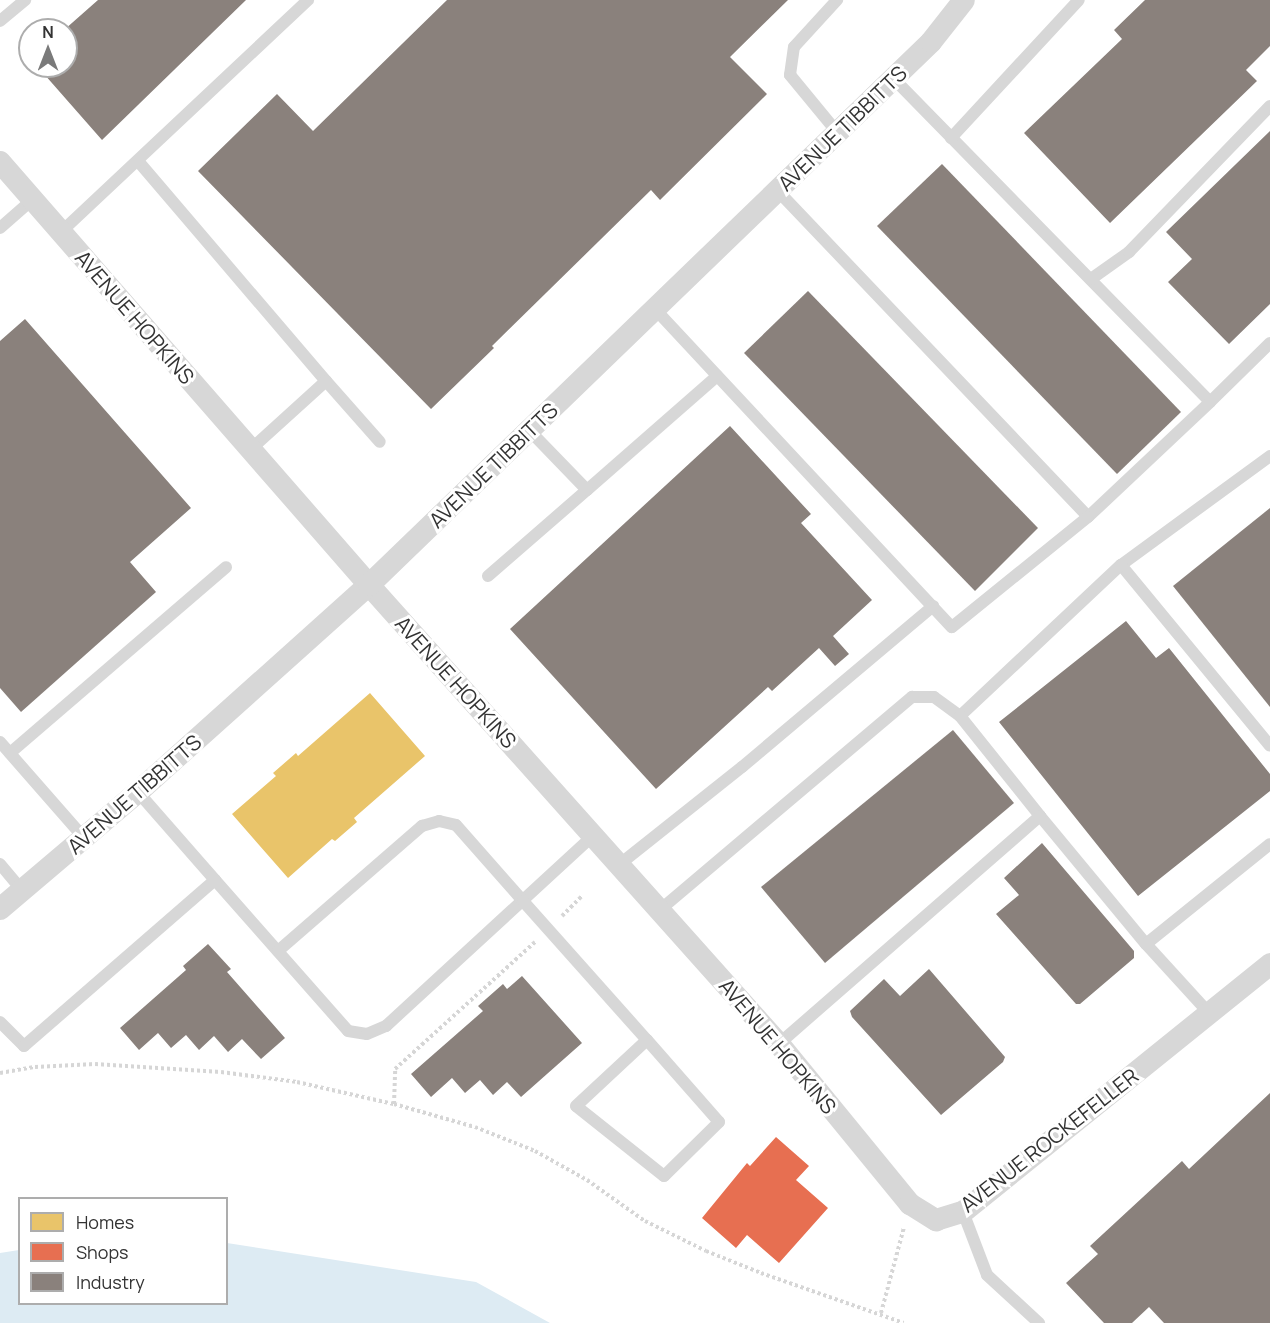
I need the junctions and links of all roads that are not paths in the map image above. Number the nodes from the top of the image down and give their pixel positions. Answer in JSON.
{"nodes":[{"id":1,"x":25,"y":0,"type":"edge"},
{"id":2,"x":308,"y":0,"type":"edge"},
{"id":3,"x":837,"y":0,"type":"edge"},
{"id":4,"x":964,"y":0,"type":"edge"},
{"id":5,"x":1079,"y":0,"type":"edge"},
{"id":6,"x":0,"y":21,"type":"edge"},
{"id":7,"x":893,"y":78,"type":"junction"},
{"id":8,"x":1270,"y":106,"type":"edge"},
{"id":9,"x":837,"y":132,"type":"junction"},
{"id":10,"x":951,"y":138,"type":"junction"},
{"id":11,"x":138,"y":161,"type":"junction"},
{"id":12,"x":0,"y":162,"type":"edge"},
{"id":13,"x":777,"y":190,"type":"junction"},
{"id":14,"x":33,"y":199,"type":"junction"},
{"id":15,"x":0,"y":228,"type":"edge"},
{"id":16,"x":61,"y":232,"type":"junction"},
{"id":17,"x":1091,"y":279,"type":"junction"},
{"id":18,"x":655,"y":309,"type":"junction"},
{"id":19,"x":1270,"y":344,"type":"edge"},
{"id":20,"x":717,"y":376,"type":"junction"},
{"id":21,"x":326,"y":381,"type":"junction"},
{"id":22,"x":1210,"y":402,"type":"junction"},
{"id":23,"x":529,"y":430,"type":"junction"},
{"id":24,"x":380,"y":442,"type":"dead end"},
{"id":25,"x":251,"y":449,"type":"junction"},
{"id":26,"x":1270,"y":456,"type":"edge"},
{"id":27,"x":587,"y":490,"type":"junction"},
{"id":28,"x":1088,"y":517,"type":"junction"},
{"id":29,"x":1121,"y":565,"type":"junction"},
{"id":30,"x":226,"y":567,"type":"dead end"},
{"id":31,"x":488,"y":576,"type":"dead end"},
{"id":32,"x":369,"y":585,"type":"junction"},
{"id":33,"x":933,"y":606,"type":"junction"},
{"id":34,"x":960,"y":716,"type":"junction"},
{"id":35,"x":0,"y":742,"type":"edge"},
{"id":36,"x":1270,"y":746,"type":"edge"},
{"id":37,"x":10,"y":753,"type":"junction"},
{"id":38,"x":138,"y":792,"type":"junction"},
{"id":39,"x":1040,"y":816,"type":"junction"},
{"id":40,"x":594,"y":835,"type":"junction"},
{"id":41,"x":84,"y":838,"type":"junction"},
{"id":42,"x":1270,"y":844,"type":"edge"},
{"id":43,"x":0,"y":864,"type":"edge"},
{"id":44,"x":620,"y":864,"type":"junction"},
{"id":45,"x":214,"y":880,"type":"junction"},
{"id":46,"x":22,"y":890,"type":"junction"},
{"id":47,"x":523,"y":901,"type":"junction"},
{"id":48,"x":0,"y":909,"type":"edge"},
{"id":49,"x":661,"y":909,"type":"junction"},
{"id":50,"x":1146,"y":944,"type":"junction"},
{"id":51,"x":278,"y":951,"type":"junction"},
{"id":52,"x":1267,"y":972,"type":"edge"},
{"id":53,"x":1209,"y":1013,"type":"junction"},
{"id":54,"x":0,"y":1022,"type":"edge"},
{"id":55,"x":647,"y":1040,"type":"junction"},
{"id":56,"x":779,"y":1044,"type":"junction"},
{"id":57,"x":910,"y":1204,"type":"joint"},
{"id":58,"x":963,"y":1212,"type":"junction"},
{"id":59,"x":1039,"y":1323,"type":"edge"}],
"edges":[{"from":1,"to":6,"type":"lane"},
{"from":2,"to":11,"type":"lane"},
{"from":3,"to":9,"type":"lane"},
{"from":4,"to":7,"type":"street","name":"AVENUE TIBBITTS"},
{"from":5,"to":10,"type":"lane"},
{"from":7,"to":9,"type":"street","name":"AVENUE TIBBITTS"},
{"from":7,"to":10,"type":"lane"},
{"from":8,"to":17,"type":"lane"},
{"from":9,"to":13,"type":"street","name":"AVENUE TIBBITTS"},
{"from":10,"to":17,"type":"lane"},
{"from":11,"to":16,"type":"lane"},
{"from":11,"to":21,"type":"lane"},
{"from":12,"to":14,"type":"street","name":"AVENUE HOPKINS"},
{"from":13,"to":18,"type":"street","name":"AVENUE TIBBITTS"},
{"from":13,"to":28,"type":"lane"},
{"from":14,"to":15,"type":"lane"},
{"from":14,"to":16,"type":"street","name":"AVENUE HOPKINS"},
{"from":16,"to":25,"type":"street","name":"AVENUE HOPKINS"},
{"from":17,"to":22,"type":"lane"},
{"from":18,"to":20,"type":"lane"},
{"from":18,"to":23,"type":"street","name":"AVENUE TIBBITTS"},
{"from":19,"to":22,"type":"lane"},
{"from":20,"to":27,"type":"lane"},
{"from":20,"to":33,"type":"lane"},
{"from":21,"to":24,"type":"lane"},
{"from":21,"to":25,"type":"lane"},
{"from":22,"to":28,"type":"lane"},
{"from":23,"to":27,"type":"lane"},
{"from":23,"to":32,"type":"street","name":"AVENUE TIBBITTS"},
{"from":25,"to":32,"type":"street","name":"AVENUE HOPKINS"},
{"from":26,"to":29,"type":"lane"},
{"from":27,"to":31,"type":"lane"},
{"from":28,"to":33,"type":"lane"},
{"from":29,"to":34,"type":"lane"},
{"from":29,"to":36,"type":"lane"},
{"from":30,"to":37,"type":"lane"},
{"from":32,"to":38,"type":"street","name":"AVENUE TIBBITTS"},
{"from":32,"to":40,"type":"street","name":"AVENUE HOPKINS"},
{"from":33,"to":44,"type":"lane"},
{"from":34,"to":39,"type":"lane"},
{"from":34,"to":49,"type":"lane"},
{"from":35,"to":37,"type":"lane"},
{"from":37,"to":41,"type":"lane"},
{"from":38,"to":41,"type":"street","name":"AVENUE TIBBITTS"},
{"from":38,"to":45,"type":"lane"},
{"from":39,"to":50,"type":"lane"},
{"from":39,"to":56,"type":"lane"},
{"from":40,"to":44,"type":"street","name":"AVENUE HOPKINS"},
{"from":40,"to":47,"type":"lane"},
{"from":41,"to":46,"type":"street","name":"AVENUE TIBBITTS"},
{"from":42,"to":50,"type":"lane"},
{"from":43,"to":46,"type":"lane"},
{"from":44,"to":49,"type":"street","name":"AVENUE HOPKINS"},
{"from":45,"to":51,"type":"lane"},
{"from":45,"to":54,"type":"lane"},
{"from":46,"to":48,"type":"street","name":"AVENUE TIBBITTS"},
{"from":47,"to":51,"type":"lane"},
{"from":47,"to":51,"type":"lane"},
{"from":47,"to":55,"type":"lane"},
{"from":49,"to":56,"type":"street","name":"AVENUE HOPKINS"},
{"from":50,"to":53,"type":"lane"},
{"from":52,"to":53,"type":"street","name":"AVENUE ROCKEFELLER"},
{"from":53,"to":58,"type":"street","name":"AVENUE ROCKEFELLER"},
{"from":55,"to":55,"type":"lane"},
{"from":56,"to":57,"type":"street","name":"AVENUE HOPKINS"},
{"from":57,"to":58,"type":"street","name":"AVENUE ROCKEFELLER"},
{"from":58,"to":59,"type":"lane"}]}
